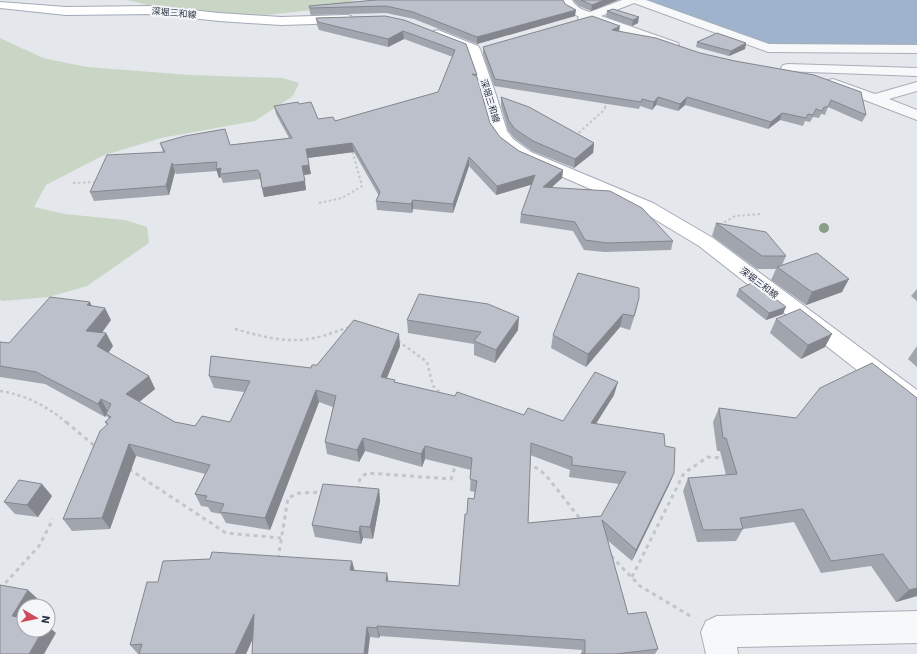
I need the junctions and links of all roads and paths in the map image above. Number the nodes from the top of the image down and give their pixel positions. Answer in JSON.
{"nodes":[{"id":1,"x":566,"y":0,"type":"edge"},
{"id":2,"x":632,"y":0,"type":"edge"},
{"id":3,"x":635,"y":0,"type":"edge"},
{"id":4,"x":0,"y":5,"type":"edge"},
{"id":5,"x":591,"y":17,"type":"junction"},
{"id":6,"x":360,"y":18,"type":"edge"},
{"id":7,"x":570,"y":23,"type":"edge"},
{"id":8,"x":425,"y":29,"type":"edge"},
{"id":9,"x":780,"y":49,"type":"junction"},
{"id":10,"x":917,"y":49,"type":"edge"},
{"id":11,"x":689,"y":51,"type":"edge"},
{"id":12,"x":784,"y":70,"type":"junction"},
{"id":13,"x":917,"y":72,"type":"edge"},
{"id":14,"x":815,"y":76,"type":"junction"},
{"id":15,"x":917,"y":81,"type":"edge"},
{"id":16,"x":917,"y":86,"type":"edge"},
{"id":17,"x":610,"y":96,"type":"edge"},
{"id":18,"x":874,"y":99,"type":"junction"},
{"id":19,"x":917,"y":115,"type":"edge"},
{"id":20,"x":352,"y":148,"type":"edge"},
{"id":21,"x":542,"y":162,"type":"junction"},
{"id":22,"x":96,"y":182,"type":"edge"},
{"id":23,"x":73,"y":183,"type":"dead end"},
{"id":24,"x":319,"y":203,"type":"dead end"},
{"id":25,"x":761,"y":214,"type":"dead end"},
{"id":26,"x":698,"y":237,"type":"junction"},
{"id":27,"x":356,"y":326,"type":"edge"},
{"id":28,"x":235,"y":329,"type":"dead end"},
{"id":29,"x":395,"y":340,"type":"edge"},
{"id":30,"x":0,"y":391,"type":"edge"},
{"id":31,"x":444,"y":396,"type":"edge"},
{"id":32,"x":917,"y":403,"type":"edge"},
{"id":33,"x":98,"y":448,"type":"edge"},
{"id":34,"x":458,"y":459,"type":"edge"},
{"id":35,"x":731,"y":459,"type":"edge"},
{"id":36,"x":525,"y":464,"type":"edge"},
{"id":37,"x":124,"y":466,"type":"edge"},
{"id":38,"x":351,"y":491,"type":"edge"},
{"id":39,"x":329,"y":492,"type":"edge"},
{"id":40,"x":53,"y":519,"type":"dead end"},
{"id":41,"x":586,"y":527,"type":"edge"},
{"id":42,"x":281,"y":538,"type":"junction"},
{"id":43,"x":609,"y":554,"type":"edge"},
{"id":44,"x":277,"y":563,"type":"edge"},
{"id":45,"x":632,"y":577,"type":"junction"},
{"id":46,"x":0,"y":589,"type":"edge"},
{"id":47,"x":917,"y":627,"type":"edge"},
{"id":48,"x":719,"y":643,"type":"edge"}],
"edges":[{"from":1,"to":5,"type":"street"},
{"from":2,"to":5,"type":"street"},
{"from":3,"to":9,"type":"street"},
{"from":4,"to":6,"type":"main road","name":"深堀三和線"},
{"from":5,"to":7,"type":"street"},
{"from":5,"to":11,"type":"street"},
{"from":8,"to":21,"type":"main road","name":"深堀三和線"},
{"from":9,"to":10,"type":"street"},
{"from":9,"to":12,"type":"street"},
{"from":12,"to":13,"type":"street"},
{"from":12,"to":14,"type":"street"},
{"from":14,"to":15,"type":"street"},
{"from":14,"to":18,"type":"street"},
{"from":16,"to":18,"type":"street"},
{"from":17,"to":21,"type":"path"},
{"from":18,"to":19,"type":"street"},
{"from":20,"to":24,"type":"path"},
{"from":21,"to":26,"type":"main road","name":"深堀三和線"},
{"from":22,"to":23,"type":"path"},
{"from":25,"to":26,"type":"path"},
{"from":26,"to":32,"type":"main road","name":"深堀三和線"},
{"from":27,"to":28,"type":"path"},
{"from":29,"to":31,"type":"path"},
{"from":30,"to":33,"type":"path"},
{"from":34,"to":38,"type":"path"},
{"from":35,"to":45,"type":"path"},
{"from":36,"to":41,"type":"path"},
{"from":37,"to":42,"type":"path"},
{"from":39,"to":42,"type":"path"},
{"from":40,"to":46,"type":"path"},
{"from":42,"to":44,"type":"path"},
{"from":43,"to":45,"type":"path"},
{"from":45,"to":48,"type":"path"},
{"from":47,"to":48,"type":"street"}]}
